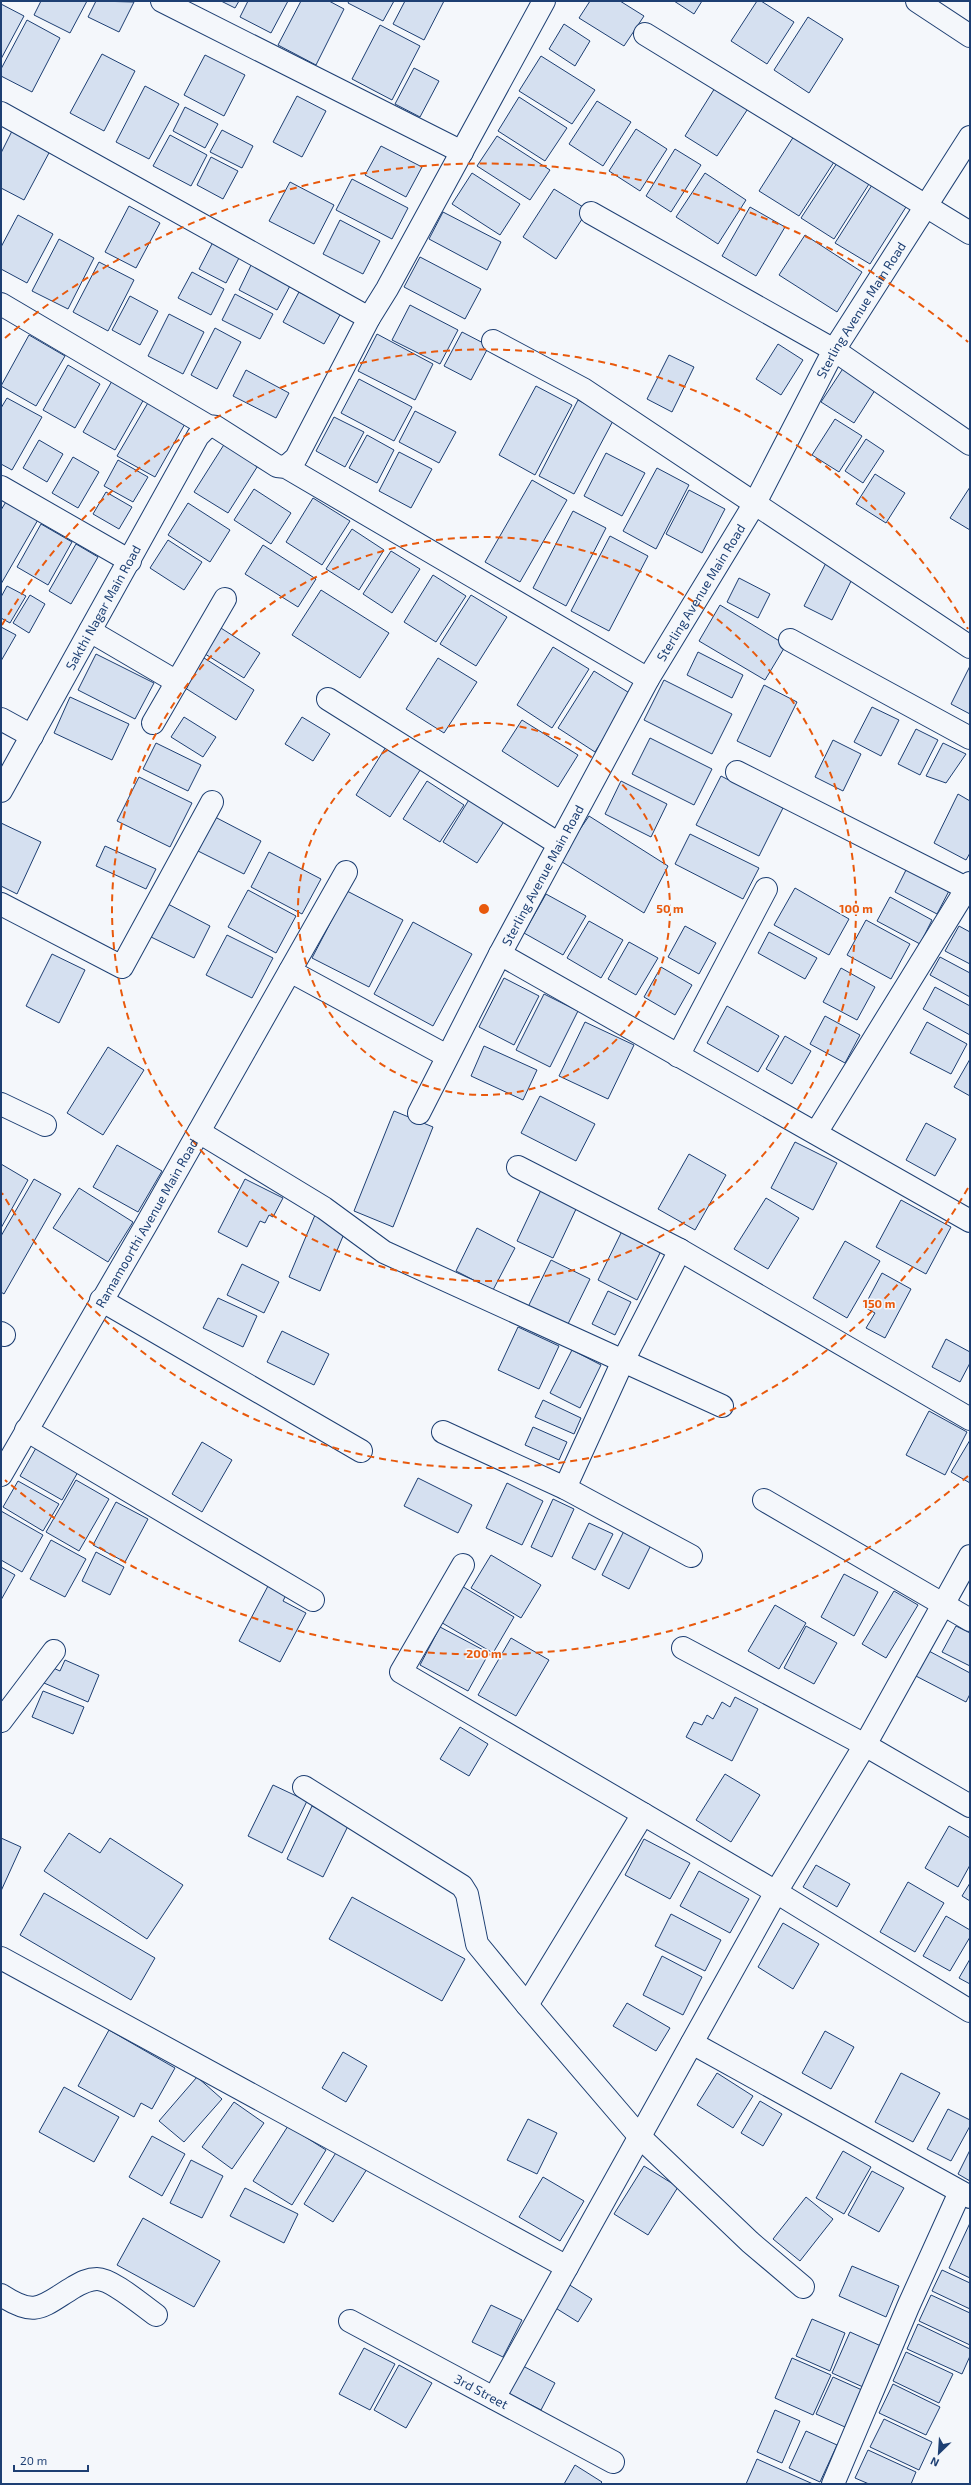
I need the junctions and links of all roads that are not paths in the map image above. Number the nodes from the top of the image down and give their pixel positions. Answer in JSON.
{"nodes":[{"id":1,"x":162,"y":1,"type":"edge"},
{"id":2,"x":917,"y":1,"type":"edge"},
{"id":3,"x":536,"y":4,"type":"edge"},
{"id":4,"x":645,"y":34,"type":"dead end"},
{"id":5,"x":970,"y":36,"type":"edge"},
{"id":6,"x":1,"y":113,"type":"edge"},
{"id":7,"x":970,"y":137,"type":"edge"},
{"id":8,"x":462,"y":152,"type":"junction"},
{"id":9,"x":926,"y":208,"type":"junction"},
{"id":10,"x":592,"y":213,"type":"dead end"},
{"id":11,"x":970,"y":233,"type":"edge"},
{"id":12,"x":1,"y":304,"type":"edge"},
{"id":13,"x":369,"y":318,"type":"junction"},
{"id":14,"x":493,"y":341,"type":"dead end"},
{"id":15,"x":834,"y":350,"type":"junction"},
{"id":16,"x":208,"y":426,"type":"junction"},
{"id":17,"x":970,"y":444,"type":"edge"},
{"id":18,"x":286,"y":467,"type":"junction"},
{"id":19,"x":1,"y":487,"type":"edge"},
{"id":20,"x":755,"y":503,"type":"junction"},
{"id":21,"x":130,"y":561,"type":"junction"},
{"id":22,"x":225,"y":599,"type":"dead end"},
{"id":23,"x":90,"y":631,"type":"junction"},
{"id":24,"x":790,"y":640,"type":"dead end"},
{"id":25,"x":970,"y":647,"type":"edge"},
{"id":26,"x":648,"y":679,"type":"junction"},
{"id":27,"x":177,"y":682,"type":"junction"},
{"id":28,"x":328,"y":699,"type":"dead end"},
{"id":29,"x":1,"y":719,"type":"edge"},
{"id":30,"x":153,"y":723,"type":"dead end"},
{"id":31,"x":32,"y":736,"type":"junction"},
{"id":32,"x":970,"y":738,"type":"edge"},
{"id":33,"x":737,"y":772,"type":"dead end"},
{"id":34,"x":1,"y":791,"type":"edge"},
{"id":35,"x":212,"y":802,"type":"dead end"},
{"id":36,"x":559,"y":844,"type":"junction"},
{"id":37,"x":346,"y":872,"type":"dead end"},
{"id":38,"x":969,"y":887,"type":"edge"},
{"id":39,"x":766,"y":888,"type":"dead end"},
{"id":40,"x":1,"y":904,"type":"edge"},
{"id":41,"x":500,"y":954,"type":"junction"},
{"id":42,"x":290,"y":971,"type":"junction"},
{"id":43,"x":447,"y":1056,"type":"junction"},
{"id":44,"x":678,"y":1056,"type":"junction"},
{"id":45,"x":1,"y":1104,"type":"edge"},
{"id":46,"x":419,"y":1113,"type":"dead end"},
{"id":47,"x":45,"y":1125,"type":"dead end"},
{"id":48,"x":199,"y":1132,"type":"junction"},
{"id":49,"x":816,"y":1133,"type":"junction"},
{"id":50,"x":518,"y":1167,"type":"dead end"},
{"id":51,"x":970,"y":1221,"type":"edge"},
{"id":52,"x":680,"y":1250,"type":"junction"},
{"id":53,"x":101,"y":1300,"type":"junction"},
{"id":54,"x":623,"y":1361,"type":"junction"},
{"id":55,"x":722,"y":1406,"type":"dead end"},
{"id":56,"x":970,"y":1419,"type":"edge"},
{"id":57,"x":26,"y":1430,"type":"junction"},
{"id":58,"x":443,"y":1432,"type":"dead end"},
{"id":59,"x":362,"y":1451,"type":"dead end"},
{"id":60,"x":1,"y":1475,"type":"edge"},
{"id":61,"x":565,"y":1488,"type":"junction"},
{"id":62,"x":764,"y":1500,"type":"dead end"},
{"id":63,"x":691,"y":1556,"type":"dead end"},
{"id":64,"x":970,"y":1556,"type":"edge"},
{"id":65,"x":463,"y":1565,"type":"dead end"},
{"id":66,"x":313,"y":1600,"type":"dead end"},
{"id":67,"x":942,"y":1604,"type":"junction"},
{"id":68,"x":970,"y":1620,"type":"edge"},
{"id":69,"x":683,"y":1648,"type":"dead end"},
{"id":70,"x":54,"y":1650,"type":"dead end"},
{"id":71,"x":1,"y":1721,"type":"edge"},
{"id":72,"x":865,"y":1745,"type":"junction"},
{"id":73,"x":304,"y":1787,"type":"dead end"},
{"id":74,"x":970,"y":1806,"type":"edge"},
{"id":75,"x":643,"y":1814,"type":"junction"},
{"id":76,"x":776,"y":1892,"type":"junction"},
{"id":77,"x":1,"y":1958,"type":"edge"},
{"id":78,"x":527,"y":2005,"type":"junction"},
{"id":79,"x":970,"y":2010,"type":"edge"},
{"id":80,"x":692,"y":2043,"type":"junction"},
{"id":81,"x":640,"y":2137,"type":"junction"},
{"id":82,"x":965,"y":2194,"type":"edge"},
{"id":83,"x":567,"y":2267,"type":"junction"},
{"id":84,"x":803,"y":2287,"type":"dead end"},
{"id":85,"x":1,"y":2295,"type":"edge"},
{"id":86,"x":156,"y":2316,"type":"dead end"},
{"id":87,"x":350,"y":2321,"type":"dead end"},
{"id":88,"x":494,"y":2398,"type":"junction"},
{"id":89,"x":613,"y":2462,"type":"dead end"},
{"id":90,"x":833,"y":2484,"type":"edge"}],
"edges":[{"from":1,"to":8,"type":"street"},
{"from":2,"to":5,"type":"street"},
{"from":3,"to":8,"type":"street"},
{"from":4,"to":9,"type":"street"},
{"from":6,"to":13,"type":"street"},
{"from":7,"to":9,"type":"street","name":"Sterling Avenue Main Road"},
{"from":8,"to":13,"type":"street"},
{"from":9,"to":11,"type":"street"},
{"from":9,"to":15,"type":"street","name":"Sterling Avenue Main Road"},
{"from":10,"to":15,"type":"street"},
{"from":12,"to":16,"type":"street"},
{"from":13,"to":18,"type":"street"},
{"from":14,"to":20,"type":"street"},
{"from":15,"to":17,"type":"street"},
{"from":15,"to":20,"type":"street","name":"Sterling Avenue Main Road"},
{"from":16,"to":18,"type":"street"},
{"from":16,"to":21,"type":"street","name":"Sakthi Nagar Main Road"},
{"from":18,"to":26,"type":"street"},
{"from":19,"to":21,"type":"street"},
{"from":20,"to":25,"type":"street"},
{"from":20,"to":26,"type":"street","name":"Sterling Avenue Main Road"},
{"from":21,"to":23,"type":"street","name":"Sakthi Nagar Main Road"},
{"from":22,"to":27,"type":"street"},
{"from":23,"to":27,"type":"street"},
{"from":23,"to":31,"type":"street","name":"Sakthi Nagar Main Road"},
{"from":24,"to":32,"type":"street"},
{"from":26,"to":36,"type":"street","name":"Sterling Avenue Main Road"},
{"from":27,"to":30,"type":"street"},
{"from":28,"to":36,"type":"street"},
{"from":29,"to":31,"type":"street"},
{"from":31,"to":34,"type":"street","name":"Sakthi Nagar Main Road"},
{"from":33,"to":38,"type":"street"},
{"from":35,"to":40,"type":"street"},
{"from":36,"to":41,"type":"street","name":"Sterling Avenue Main Road"},
{"from":37,"to":42,"type":"street","name":"Ramamoorthi Avenue Main Road"},
{"from":38,"to":49,"type":"street"},
{"from":39,"to":44,"type":"street"},
{"from":41,"to":43,"type":"street","name":"Sterling Avenue Main Road"},
{"from":41,"to":44,"type":"street"},
{"from":42,"to":43,"type":"street"},
{"from":42,"to":48,"type":"street","name":"Ramamoorthi Avenue Main Road"},
{"from":43,"to":46,"type":"street","name":"Sterling Avenue Main Road"},
{"from":44,"to":49,"type":"street"},
{"from":45,"to":47,"type":"street"},
{"from":48,"to":53,"type":"street","name":"Ramamoorthi Avenue Main Road"},
{"from":48,"to":54,"type":"street"},
{"from":49,"to":51,"type":"street"},
{"from":50,"to":52,"type":"street"},
{"from":52,"to":54,"type":"street"},
{"from":52,"to":56,"type":"street"},
{"from":53,"to":57,"type":"street","name":"Ramamoorthi Avenue Main Road"},
{"from":53,"to":59,"type":"street"},
{"from":54,"to":55,"type":"street"},
{"from":54,"to":61,"type":"street"},
{"from":57,"to":60,"type":"street","name":"Ramamoorthi Avenue Main Road"},
{"from":57,"to":66,"type":"street"},
{"from":58,"to":61,"type":"street"},
{"from":61,"to":63,"type":"street"},
{"from":62,"to":67,"type":"street"},
{"from":64,"to":67,"type":"street"},
{"from":65,"to":75,"type":"street"},
{"from":67,"to":68,"type":"street"},
{"from":67,"to":72,"type":"street"},
{"from":69,"to":72,"type":"street"},
{"from":70,"to":71,"type":"street"},
{"from":72,"to":74,"type":"street"},
{"from":72,"to":76,"type":"street"},
{"from":73,"to":78,"type":"street"},
{"from":75,"to":76,"type":"street"},
{"from":75,"to":78,"type":"street"},
{"from":76,"to":79,"type":"street"},
{"from":76,"to":80,"type":"street"},
{"from":77,"to":83,"type":"street"},
{"from":78,"to":81,"type":"street"},
{"from":80,"to":81,"type":"street"},
{"from":80,"to":82,"type":"street"},
{"from":81,"to":83,"type":"street"},
{"from":81,"to":84,"type":"street"},
{"from":82,"to":90,"type":"street"},
{"from":83,"to":88,"type":"street"},
{"from":85,"to":86,"type":"street"},
{"from":87,"to":88,"type":"street","name":"3rd Street"},
{"from":88,"to":89,"type":"street","name":"3rd Street"}]}
